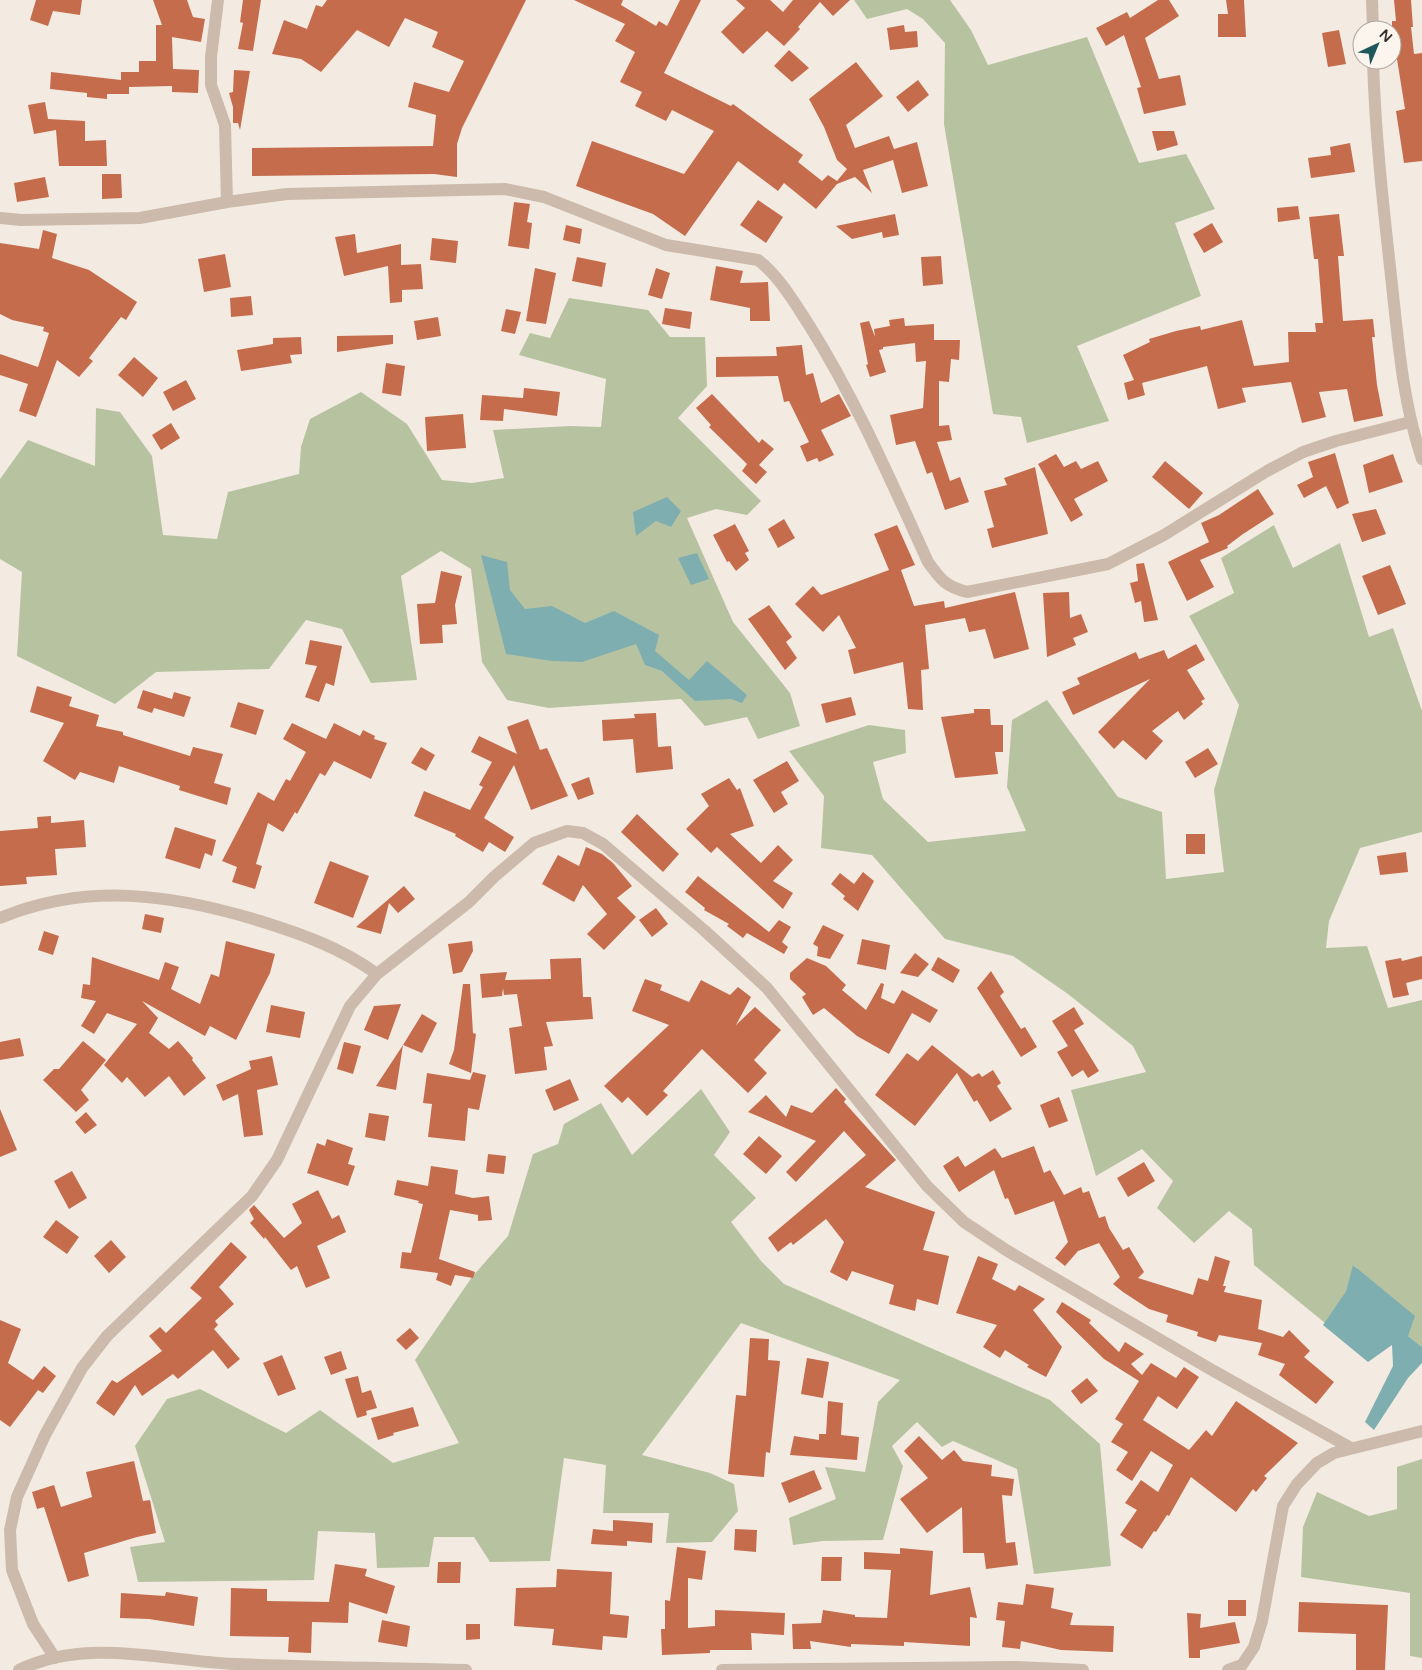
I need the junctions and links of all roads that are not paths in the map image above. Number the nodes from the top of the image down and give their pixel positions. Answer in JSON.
{"nodes":[{"id":1,"x":218,"y":0,"type":"edge"},
{"id":2,"x":1372,"y":0,"type":"edge"},
{"id":3,"x":1373,"y":20,"type":"edge"},
{"id":4,"x":1374,"y":70,"type":"edge"},
{"id":5,"x":227,"y":202,"type":"junction"},
{"id":6,"x":0,"y":218,"type":"edge"},
{"id":7,"x":1410,"y":422,"type":"junction"},
{"id":8,"x":1422,"y":459,"type":"edge"},
{"id":9,"x":0,"y":918,"type":"edge"},
{"id":10,"x":377,"y":974,"type":"junction"},
{"id":11,"x":1422,"y":1431,"type":"edge"},
{"id":12,"x":1351,"y":1448,"type":"junction"},
{"id":13,"x":55,"y":1658,"type":"junction"},
{"id":14,"x":19,"y":1670,"type":"edge"},
{"id":15,"x":466,"y":1670,"type":"edge"},
{"id":16,"x":722,"y":1670,"type":"edge"},
{"id":17,"x":1083,"y":1670,"type":"edge"},
{"id":18,"x":1228,"y":1670,"type":"edge"}],
"edges":[{"from":1,"to":5,"type":"street"},
{"from":2,"to":3,"type":"street"},
{"from":4,"to":7,"type":"street"},
{"from":5,"to":6,"type":"street"},
{"from":5,"to":7,"type":"street"},
{"from":7,"to":8,"type":"street"},
{"from":9,"to":10,"type":"street"},
{"from":10,"to":12,"type":"street"},
{"from":10,"to":13,"type":"street"},
{"from":11,"to":12,"type":"street"},
{"from":12,"to":18,"type":"street"},
{"from":13,"to":14,"type":"street"},
{"from":13,"to":15,"type":"street"},
{"from":16,"to":17,"type":"street"}]}
